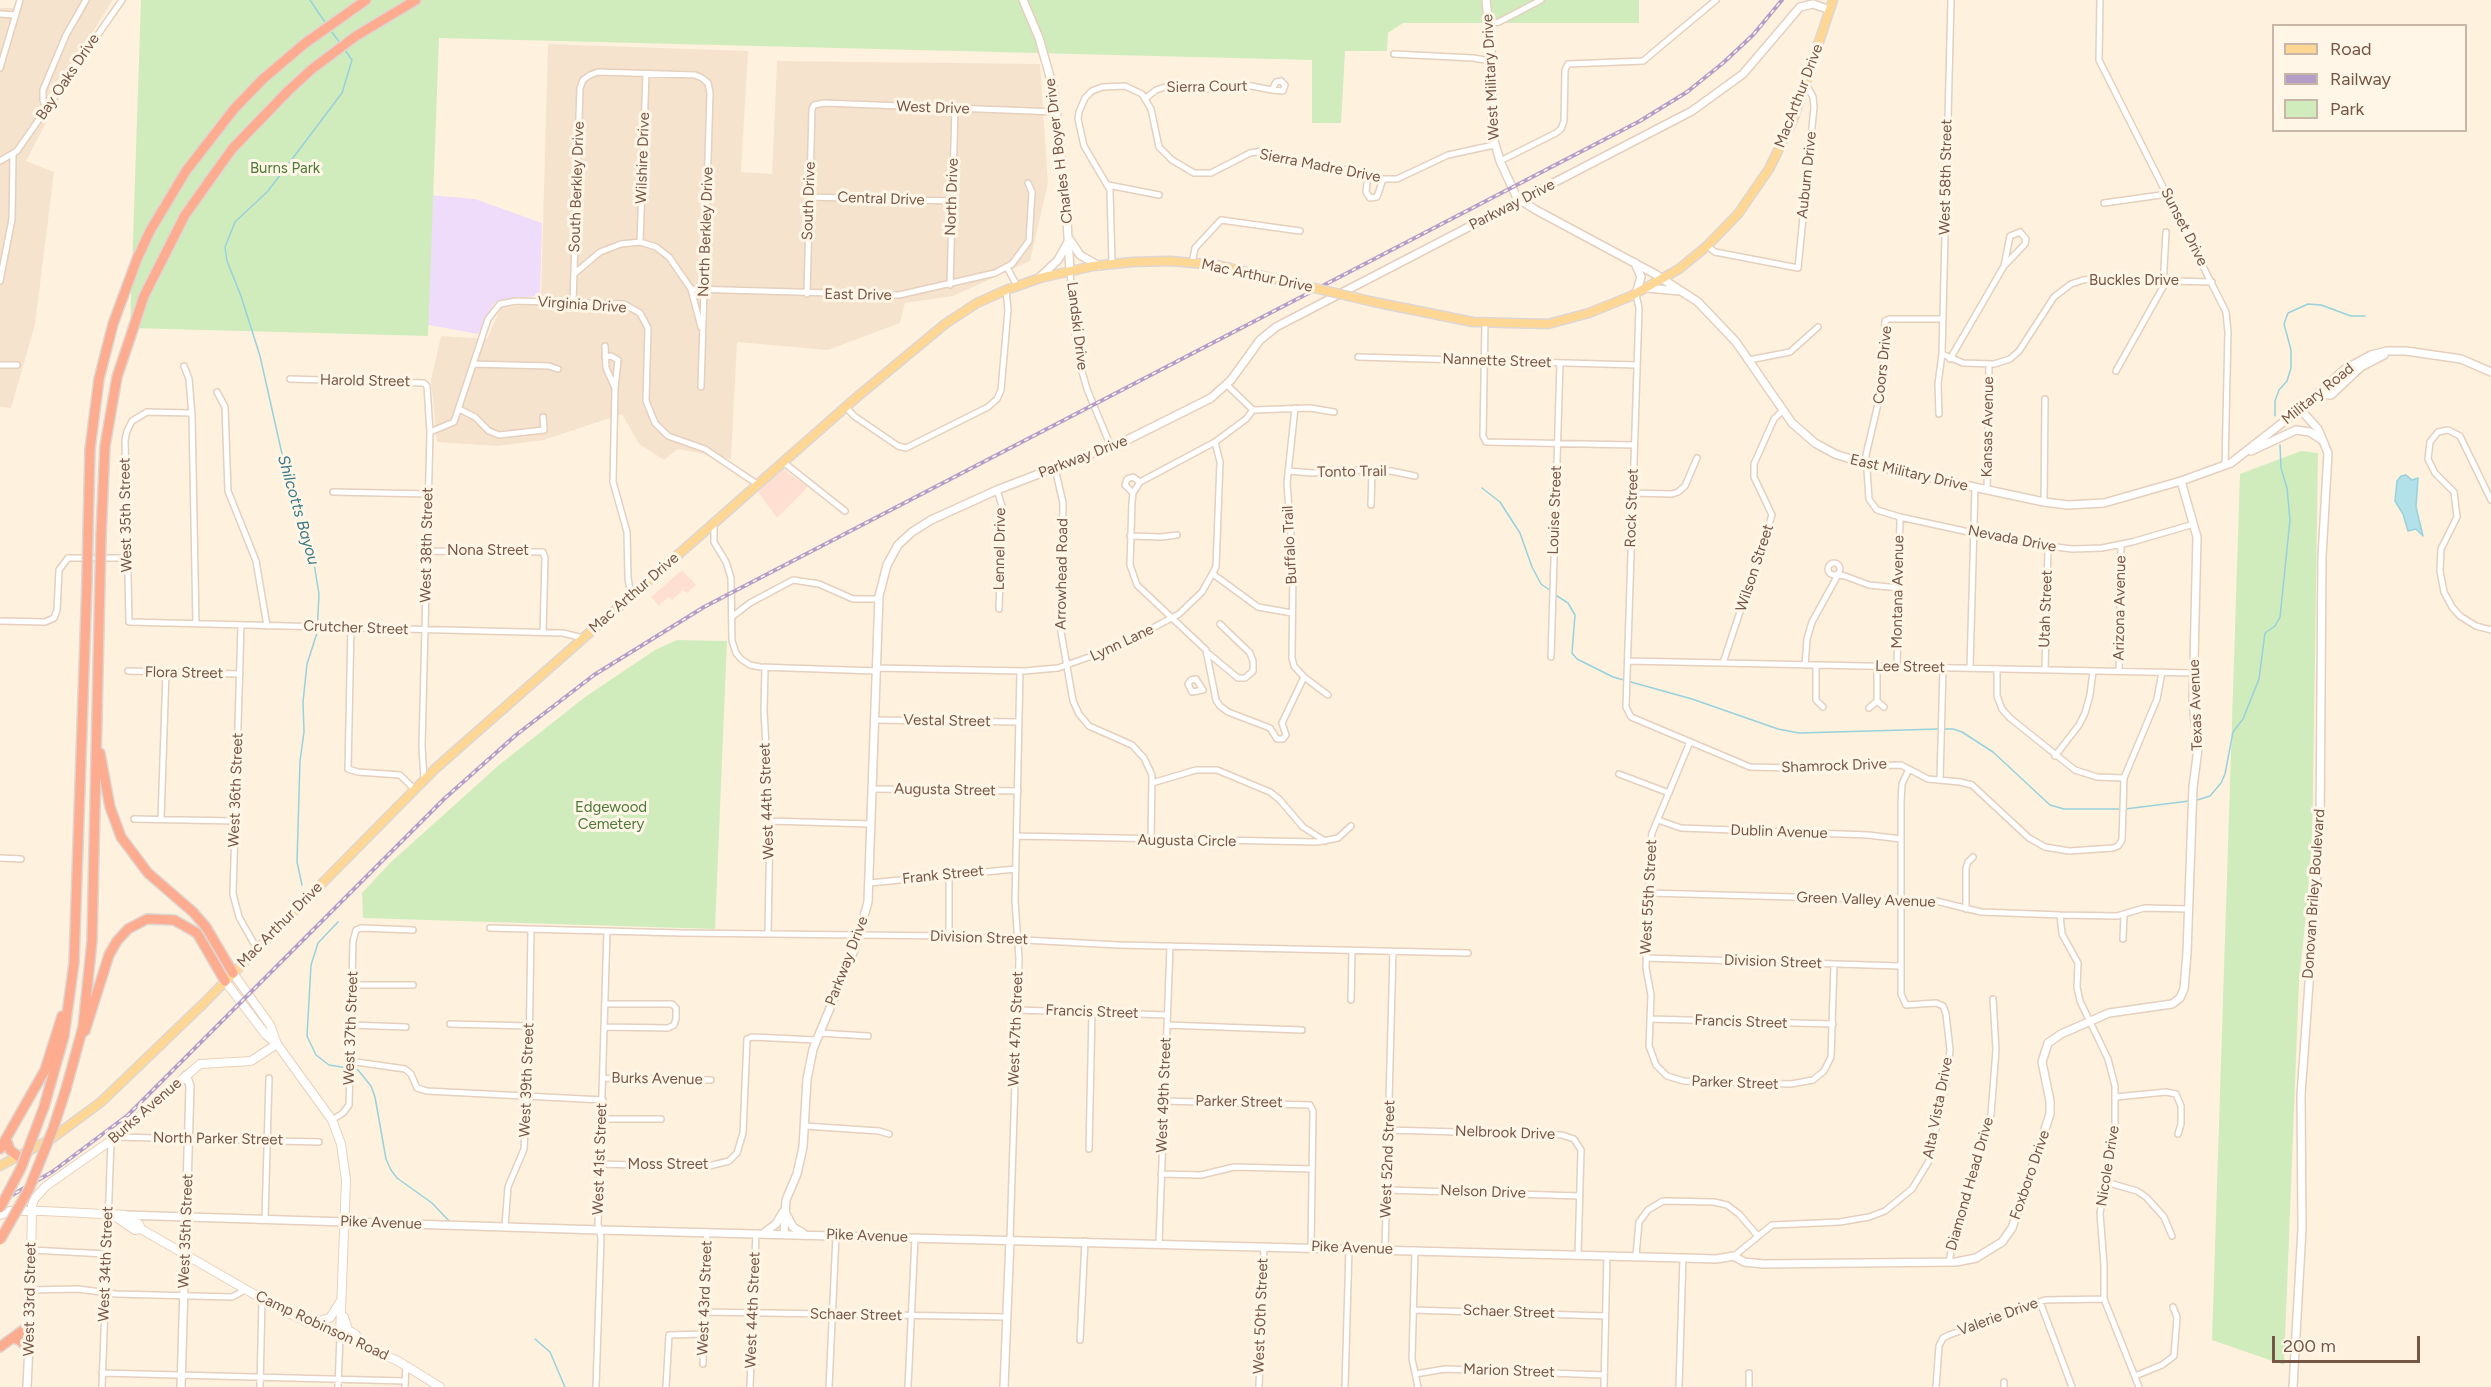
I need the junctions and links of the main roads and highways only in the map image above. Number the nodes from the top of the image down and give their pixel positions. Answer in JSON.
{"nodes":[{"id":1,"x":366,"y":0,"type":"edge"},
{"id":2,"x":416,"y":0,"type":"edge"},
{"id":3,"x":1833,"y":0,"type":"edge"},
{"id":4,"x":1374,"y":302,"type":"joint"},
{"id":5,"x":97,"y":735,"type":"junction"},
{"id":6,"x":233,"y":973,"type":"junction"},
{"id":7,"x":225,"y":981,"type":"junction"},
{"id":8,"x":71,"y":988,"type":"junction"},
{"id":9,"x":78,"y":1044,"type":"junction"},
{"id":10,"x":277,"y":1044,"type":"junction"},
{"id":11,"x":6,"y":1138,"type":"junction"},
{"id":12,"x":0,"y":1149,"type":"edge"},
{"id":13,"x":19,"y":1157,"type":"junction"},
{"id":14,"x":0,"y":1166,"type":"edge"},
{"id":15,"x":46,"y":1186,"type":"junction"},
{"id":16,"x":0,"y":1208,"type":"edge"},
{"id":17,"x":10,"y":1211,"type":"junction"},
{"id":18,"x":32,"y":1211,"type":"junction"},
{"id":19,"x":110,"y":1214,"type":"junction"},
{"id":20,"x":0,"y":1215,"type":"edge"},
{"id":21,"x":124,"y":1215,"type":"joint"},
{"id":22,"x":141,"y":1229,"type":"junction"},
{"id":23,"x":0,"y":1240,"type":"edge"},
{"id":24,"x":341,"y":1301,"type":"junction"},
{"id":25,"x":341,"y":1310,"type":"junction"},
{"id":26,"x":309,"y":1323,"type":"junction"},
{"id":27,"x":30,"y":1325,"type":"joint"},
{"id":28,"x":340,"y":1336,"type":"junction"},
{"id":29,"x":14,"y":1338,"type":"junction"},
{"id":30,"x":361,"y":1344,"type":"junction"},
{"id":31,"x":0,"y":1347,"type":"edge"},
{"id":32,"x":28,"y":1350,"type":"road end"},
{"id":33,"x":440,"y":1387,"type":"edge"}],
"edges":[{"from":1,"to":8,"type":"highway","bridge":true},
{"from":2,"to":5,"type":"highway","bridge":true},
{"from":3,"to":4,"type":"main road","name":"MacArthur Drive"},
{"from":4,"to":6,"type":"main road","name":"Mac Arthur Drive","bridge":true},
{"from":5,"to":6,"type":"highway"},
{"from":5,"to":9,"type":"highway"},
{"from":6,"to":7,"type":"main road","name":"Mac Arthur Drive"},
{"from":6,"to":10,"type":"main road"},
{"from":7,"to":9,"type":"highway"},
{"from":7,"to":10,"type":"main road"},
{"from":7,"to":13,"type":"main road","name":"Mac Arthur Drive"},
{"from":8,"to":11,"type":"highway"},
{"from":8,"to":16,"type":"highway","bridge":true},
{"from":9,"to":23,"type":"highway","bridge":true},
{"from":10,"to":15,"type":"main road","name":"Burks Avenue"},
{"from":10,"to":24,"type":"main road"},
{"from":11,"to":12,"type":"highway"},
{"from":11,"to":13,"type":"highway"},
{"from":13,"to":14,"type":"main road","name":"Mac Arthur Drive"},
{"from":15,"to":17,"type":"main road"},
{"from":15,"to":18,"type":"main road","name":"Burks Avenue"},
{"from":17,"to":18,"type":"main road","name":"Pike Avenue"},
{"from":17,"to":20,"type":"main road","name":"Pike Avenue"},
{"from":18,"to":19,"type":"main road","name":"Pike Avenue"},
{"from":18,"to":27,"type":"main road","name":"West 33rd Street"},
{"from":19,"to":21,"type":"main road","name":"Pike Avenue"},
{"from":19,"to":22,"type":"main road","name":"Camp Robinson Road"},
{"from":21,"to":22,"type":"main road","name":"Camp Robinson Road"},
{"from":22,"to":26,"type":"main road","name":"Camp Robinson Road"},
{"from":24,"to":25,"type":"main road"},
{"from":24,"to":26,"type":"main road"},
{"from":25,"to":28,"type":"main road"},
{"from":25,"to":30,"type":"main road"},
{"from":26,"to":28,"type":"main road","name":"Camp Robinson Road"},
{"from":27,"to":29,"type":"highway"},
{"from":28,"to":30,"type":"main road","name":"Camp Robinson Road"},
{"from":29,"to":31,"type":"highway"},
{"from":29,"to":32,"type":"highway"},
{"from":30,"to":33,"type":"main road","name":"Camp Robinson Road"}]}
